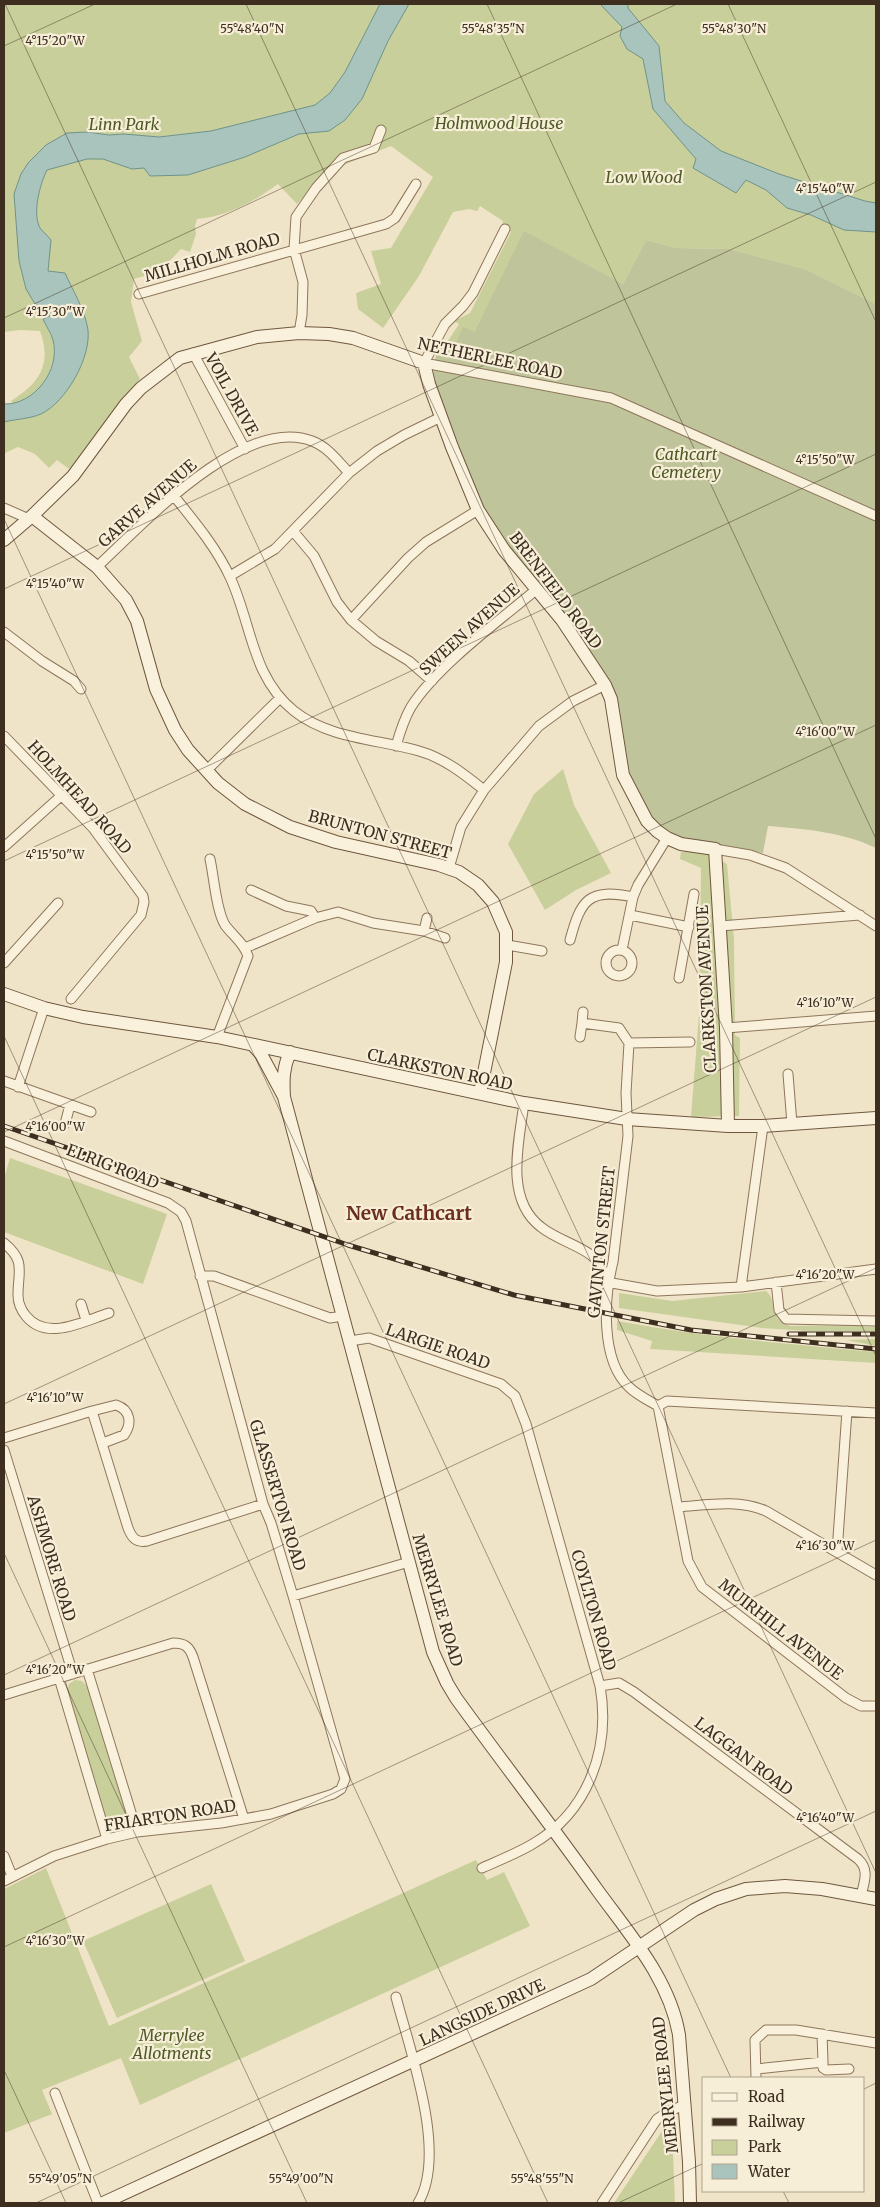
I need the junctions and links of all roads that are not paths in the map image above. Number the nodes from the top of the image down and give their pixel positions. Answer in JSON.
{"nodes":[{"id":1,"x":381,"y":130,"type":"dead end"},
{"id":2,"x":416,"y":184,"type":"dead end"},
{"id":3,"x":505,"y":229,"type":"dead end"},
{"id":4,"x":294,"y":249,"type":"junction"},
{"id":5,"x":139,"y":294,"type":"dead end"},
{"id":6,"x":299,"y":333,"type":"junction"},
{"id":7,"x":193,"y":353,"type":"junction"},
{"id":8,"x":424,"y":363,"type":"junction"},
{"id":9,"x":441,"y":417,"type":"junction"},
{"id":10,"x":245,"y":449,"type":"junction"},
{"id":11,"x":349,"y":474,"type":"junction"},
{"id":12,"x":174,"y":496,"type":"junction"},
{"id":13,"x":4,"y":508,"type":"edge"},
{"id":14,"x":478,"y":510,"type":"junction"},
{"id":15,"x":876,"y":516,"type":"edge"},
{"id":16,"x":31,"y":517,"type":"junction"},
{"id":17,"x":293,"y":531,"type":"junction"},
{"id":18,"x":4,"y":540,"type":"edge"},
{"id":19,"x":97,"y":567,"type":"junction"},
{"id":20,"x":230,"y":576,"type":"junction"},
{"id":21,"x":537,"y":589,"type":"junction"},
{"id":22,"x":351,"y":620,"type":"junction"},
{"id":23,"x":4,"y":632,"type":"edge"},
{"id":24,"x":432,"y":682,"type":"junction"},
{"id":25,"x":605,"y":685,"type":"junction"},
{"id":26,"x":81,"y":689,"type":"dead end"},
{"id":27,"x":280,"y":698,"type":"junction"},
{"id":28,"x":4,"y":736,"type":"edge"},
{"id":29,"x":396,"y":746,"type":"junction"},
{"id":30,"x":206,"y":771,"type":"junction"},
{"id":31,"x":484,"y":790,"type":"junction"},
{"id":32,"x":62,"y":795,"type":"junction"},
{"id":33,"x":667,"y":838,"type":"junction"},
{"id":34,"x":4,"y":847,"type":"edge"},
{"id":35,"x":715,"y":850,"type":"junction"},
{"id":36,"x":210,"y":859,"type":"dead end"},
{"id":37,"x":449,"y":868,"type":"junction"},
{"id":38,"x":251,"y":890,"type":"dead end"},
{"id":39,"x":694,"y":894,"type":"dead end"},
{"id":40,"x":634,"y":897,"type":"junction"},
{"id":41,"x":58,"y":903,"type":"dead end"},
{"id":42,"x":630,"y":915,"type":"junction"},
{"id":43,"x":860,"y":915,"type":"junction"},
{"id":44,"x":315,"y":918,"type":"junction"},
{"id":45,"x":428,"y":918,"type":"dead end"},
{"id":46,"x":720,"y":926,"type":"junction"},
{"id":47,"x":876,"y":926,"type":"edge"},
{"id":48,"x":689,"y":928,"type":"junction"},
{"id":49,"x":424,"y":931,"type":"junction"},
{"id":50,"x":445,"y":938,"type":"dead end"},
{"id":51,"x":570,"y":940,"type":"dead end"},
{"id":52,"x":507,"y":945,"type":"junction"},
{"id":53,"x":245,"y":948,"type":"junction"},
{"id":54,"x":622,"y":950,"type":"dead end"},
{"id":55,"x":542,"y":951,"type":"dead end"},
{"id":56,"x":4,"y":963,"type":"edge"},
{"id":57,"x":679,"y":978,"type":"dead end"},
{"id":58,"x":4,"y":994,"type":"edge"},
{"id":59,"x":71,"y":999,"type":"dead end"},
{"id":60,"x":44,"y":1008,"type":"junction"},
{"id":61,"x":583,"y":1012,"type":"dead end"},
{"id":62,"x":876,"y":1016,"type":"edge"},
{"id":63,"x":582,"y":1022,"type":"junction"},
{"id":64,"x":726,"y":1028,"type":"junction"},
{"id":65,"x":217,"y":1037,"type":"junction"},
{"id":66,"x":580,"y":1037,"type":"dead end"},
{"id":67,"x":690,"y":1042,"type":"dead end"},
{"id":68,"x":629,"y":1043,"type":"junction"},
{"id":69,"x":253,"y":1045,"type":"junction"},
{"id":70,"x":284,"y":1050,"type":"junction"},
{"id":71,"x":788,"y":1074,"type":"dead end"},
{"id":72,"x":4,"y":1081,"type":"edge"},
{"id":73,"x":18,"y":1087,"type":"junction"},
{"id":74,"x":282,"y":1093,"type":"junction"},
{"id":75,"x":480,"y":1093,"type":"junction"},
{"id":76,"x":524,"y":1104,"type":"junction"},
{"id":77,"x":70,"y":1105,"type":"junction"},
{"id":78,"x":91,"y":1112,"type":"dead end"},
{"id":79,"x":876,"y":1118,"type":"edge"},
{"id":80,"x":627,"y":1120,"type":"junction"},
{"id":81,"x":65,"y":1124,"type":"dead end"},
{"id":82,"x":792,"y":1124,"type":"junction"},
{"id":83,"x":728,"y":1126,"type":"junction"},
{"id":84,"x":763,"y":1126,"type":"junction"},
{"id":85,"x":4,"y":1141,"type":"edge"},
{"id":86,"x":181,"y":1212,"type":"joint"},
{"id":87,"x":4,"y":1243,"type":"edge"},
{"id":88,"x":876,"y":1269,"type":"edge"},
{"id":89,"x":200,"y":1276,"type":"junction"},
{"id":90,"x":609,"y":1280,"type":"junction"},
{"id":91,"x":776,"y":1282,"type":"junction"},
{"id":92,"x":742,"y":1287,"type":"junction"},
{"id":93,"x":81,"y":1304,"type":"dead end"},
{"id":94,"x":109,"y":1313,"type":"dead end"},
{"id":95,"x":343,"y":1316,"type":"junction"},
{"id":96,"x":86,"y":1320,"type":"junction"},
{"id":97,"x":876,"y":1320,"type":"edge"},
{"id":98,"x":350,"y":1341,"type":"junction"},
{"id":99,"x":513,"y":1392,"type":"joint"},
{"id":100,"x":658,"y":1406,"type":"junction"},
{"id":101,"x":92,"y":1411,"type":"junction"},
{"id":102,"x":847,"y":1411,"type":"junction"},
{"id":103,"x":876,"y":1413,"type":"edge"},
{"id":104,"x":4,"y":1438,"type":"edge"},
{"id":105,"x":102,"y":1443,"type":"junction"},
{"id":106,"x":4,"y":1450,"type":"edge"},
{"id":107,"x":263,"y":1504,"type":"junction"},
{"id":108,"x":678,"y":1507,"type":"junction"},
{"id":109,"x":837,"y":1552,"type":"junction"},
{"id":110,"x":409,"y":1562,"type":"junction"},
{"id":111,"x":876,"y":1575,"type":"edge"},
{"id":112,"x":293,"y":1596,"type":"junction"},
{"id":113,"x":87,"y":1669,"type":"junction"},
{"id":114,"x":73,"y":1674,"type":"junction"},
{"id":115,"x":59,"y":1678,"type":"junction"},
{"id":116,"x":600,"y":1686,"type":"junction"},
{"id":117,"x":4,"y":1695,"type":"edge"},
{"id":118,"x":876,"y":1706,"type":"edge"},
{"id":119,"x":342,"y":1786,"type":"joint"},
{"id":120,"x":244,"y":1819,"type":"junction"},
{"id":121,"x":554,"y":1828,"type":"junction"},
{"id":122,"x":137,"y":1832,"type":"junction"},
{"id":123,"x":107,"y":1839,"type":"junction"},
{"id":124,"x":4,"y":1856,"type":"edge"},
{"id":125,"x":482,"y":1868,"type":"dead end"},
{"id":126,"x":12,"y":1876,"type":"junction"},
{"id":127,"x":4,"y":1881,"type":"edge"},
{"id":128,"x":861,"y":1896,"type":"junction"},
{"id":129,"x":876,"y":1899,"type":"edge"},
{"id":130,"x":639,"y":1948,"type":"junction"},
{"id":131,"x":396,"y":1997,"type":"dead end"},
{"id":132,"x":822,"y":2034,"type":"junction"},
{"id":133,"x":876,"y":2043,"type":"edge"},
{"id":134,"x":413,"y":2061,"type":"junction"},
{"id":135,"x":823,"y":2062,"type":"junction"},
{"id":136,"x":849,"y":2069,"type":"dead end"},
{"id":137,"x":756,"y":2074,"type":"edge"},
{"id":138,"x":56,"y":2093,"type":"dead end"},
{"id":139,"x":685,"y":2105,"type":"junction"},
{"id":140,"x":98,"y":2203,"type":"edge"},
{"id":141,"x":103,"y":2203,"type":"edge"},
{"id":142,"x":418,"y":2203,"type":"edge"},
{"id":143,"x":602,"y":2203,"type":"edge"},
{"id":144,"x":690,"y":2203,"type":"edge"}],
"edges":[{"from":1,"to":4,"type":"street","name":"MILLHOLM ROAD"},
{"from":2,"to":4,"type":"street","name":"MILLHOLM ROAD"},
{"from":3,"to":8,"type":"street"},
{"from":4,"to":5,"type":"street","name":"MILLHOLM ROAD"},
{"from":4,"to":6,"type":"street","name":"MILLHOLM ROAD"},
{"from":6,"to":7,"type":"street","name":"NETHERLEE ROAD"},
{"from":6,"to":8,"type":"street","name":"NETHERLEE ROAD"},
{"from":7,"to":10,"type":"street","name":"VOIL DRIVE"},
{"from":7,"to":16,"type":"street","name":"NETHERLEE ROAD"},
{"from":8,"to":9,"type":"street","name":"BRENFIELD ROAD"},
{"from":8,"to":15,"type":"street","name":"NETHERLEE ROAD"},
{"from":9,"to":11,"type":"street"},
{"from":9,"to":14,"type":"street","name":"BRENFIELD ROAD"},
{"from":10,"to":11,"type":"street","name":"GARVE AVENUE"},
{"from":10,"to":12,"type":"street","name":"GARVE AVENUE"},
{"from":11,"to":17,"type":"street"},
{"from":12,"to":19,"type":"street","name":"GARVE AVENUE"},
{"from":12,"to":20,"type":"street"},
{"from":13,"to":16,"type":"street"},
{"from":14,"to":21,"type":"street","name":"BRENFIELD ROAD"},
{"from":14,"to":22,"type":"street"},
{"from":16,"to":18,"type":"street","name":"NETHERLEE ROAD"},
{"from":16,"to":19,"type":"street","name":"BRUNTON STREET"},
{"from":17,"to":20,"type":"street"},
{"from":17,"to":22,"type":"street"},
{"from":19,"to":30,"type":"street","name":"BRUNTON STREET"},
{"from":20,"to":27,"type":"street"},
{"from":21,"to":24,"type":"street","name":"SWEEN AVENUE"},
{"from":21,"to":25,"type":"street","name":"BRENFIELD ROAD"},
{"from":22,"to":24,"type":"street"},
{"from":23,"to":26,"type":"street"},
{"from":24,"to":29,"type":"street","name":"SWEEN AVENUE"},
{"from":25,"to":31,"type":"street"},
{"from":25,"to":33,"type":"street","name":"BRENFIELD ROAD"},
{"from":27,"to":29,"type":"street"},
{"from":27,"to":30,"type":"street"},
{"from":28,"to":32,"type":"street","name":"HOLMHEAD ROAD"},
{"from":29,"to":31,"type":"street"},
{"from":30,"to":37,"type":"street","name":"BRUNTON STREET"},
{"from":31,"to":37,"type":"street"},
{"from":32,"to":34,"type":"street"},
{"from":32,"to":59,"type":"street","name":"HOLMHEAD ROAD"},
{"from":33,"to":35,"type":"street","name":"BRENFIELD ROAD"},
{"from":33,"to":40,"type":"street"},
{"from":35,"to":43,"type":"street","name":"BRENFIELD ROAD"},
{"from":35,"to":46,"type":"street","name":"CLARKSTON AVENUE"},
{"from":36,"to":53,"type":"street"},
{"from":37,"to":52,"type":"street","name":"BRUNTON STREET"},
{"from":38,"to":44,"type":"street"},
{"from":39,"to":48,"type":"street"},
{"from":40,"to":42,"type":"street"},
{"from":40,"to":51,"type":"street"},
{"from":41,"to":56,"type":"street"},
{"from":42,"to":48,"type":"street"},
{"from":42,"to":54,"type":"street"},
{"from":43,"to":46,"type":"street"},
{"from":43,"to":47,"type":"street","name":"BRENFIELD ROAD"},
{"from":44,"to":49,"type":"street"},
{"from":44,"to":53,"type":"street"},
{"from":45,"to":49,"type":"street"},
{"from":46,"to":64,"type":"street","name":"CLARKSTON AVENUE"},
{"from":48,"to":57,"type":"street"},
{"from":49,"to":50,"type":"street"},
{"from":52,"to":55,"type":"street"},
{"from":52,"to":75,"type":"street","name":"BRUNTON STREET"},
{"from":53,"to":65,"type":"street"},
{"from":58,"to":60,"type":"street","name":"CLARKSTON ROAD"},
{"from":60,"to":65,"type":"street","name":"CLARKSTON ROAD"},
{"from":60,"to":73,"type":"street"},
{"from":61,"to":63,"type":"street"},
{"from":62,"to":64,"type":"street"},
{"from":63,"to":66,"type":"street"},
{"from":63,"to":68,"type":"street"},
{"from":64,"to":83,"type":"street","name":"CLARKSTON AVENUE"},
{"from":65,"to":69,"type":"street","name":"CLARKSTON ROAD"},
{"from":67,"to":68,"type":"street"},
{"from":68,"to":80,"type":"street","name":"GAVINTON STREET"},
{"from":69,"to":70,"type":"street","name":"CLARKSTON ROAD"},
{"from":69,"to":74,"type":"street","name":"MERRYLEE ROAD"},
{"from":70,"to":74,"type":"street","name":"MERRYLEE ROAD"},
{"from":70,"to":75,"type":"street","name":"CLARKSTON ROAD"},
{"from":71,"to":82,"type":"street"},
{"from":72,"to":73,"type":"street"},
{"from":73,"to":77,"type":"street"},
{"from":74,"to":95,"type":"street","name":"MERRYLEE ROAD"},
{"from":75,"to":76,"type":"street","name":"CLARKSTON ROAD"},
{"from":76,"to":80,"type":"street","name":"CLARKSTON ROAD"},
{"from":76,"to":90,"type":"street"},
{"from":77,"to":78,"type":"street"},
{"from":77,"to":81,"type":"street"},
{"from":79,"to":82,"type":"street","name":"CLARKSTON ROAD"},
{"from":80,"to":83,"type":"street","name":"CLARKSTON ROAD"},
{"from":80,"to":90,"type":"street","name":"GAVINTON STREET"},
{"from":82,"to":84,"type":"street","name":"CLARKSTON ROAD"},
{"from":83,"to":84,"type":"street","name":"CLARKSTON ROAD"},
{"from":84,"to":92,"type":"street"},
{"from":85,"to":86,"type":"street","name":"ELRIG ROAD"},
{"from":86,"to":89,"type":"street","name":"GLASSERTON ROAD"},
{"from":87,"to":96,"type":"street"},
{"from":88,"to":91,"type":"street"},
{"from":89,"to":95,"type":"street"},
{"from":89,"to":107,"type":"street","name":"GLASSERTON ROAD"},
{"from":90,"to":92,"type":"street"},
{"from":90,"to":100,"type":"street","name":"GAVINTON STREET"},
{"from":91,"to":92,"type":"street"},
{"from":91,"to":97,"type":"street"},
{"from":93,"to":96,"type":"street"},
{"from":94,"to":96,"type":"street"},
{"from":95,"to":98,"type":"street","name":"MERRYLEE ROAD"},
{"from":98,"to":99,"type":"street","name":"LARGIE ROAD"},
{"from":98,"to":110,"type":"street","name":"MERRYLEE ROAD"},
{"from":99,"to":116,"type":"street","name":"COYLTON ROAD"},
{"from":100,"to":102,"type":"street"},
{"from":100,"to":108,"type":"street","name":"MUIRHILL AVENUE"},
{"from":101,"to":104,"type":"street"},
{"from":101,"to":105,"type":"street"},
{"from":101,"to":105,"type":"street"},
{"from":102,"to":103,"type":"street"},
{"from":102,"to":109,"type":"street"},
{"from":105,"to":107,"type":"street"},
{"from":106,"to":114,"type":"street","name":"ASHMORE ROAD"},
{"from":107,"to":112,"type":"street","name":"GLASSERTON ROAD"},
{"from":108,"to":109,"type":"street"},
{"from":108,"to":118,"type":"street","name":"MUIRHILL AVENUE"},
{"from":109,"to":111,"type":"street"},
{"from":110,"to":112,"type":"street"},
{"from":110,"to":121,"type":"street","name":"MERRYLEE ROAD"},
{"from":112,"to":119,"type":"street","name":"GLASSERTON ROAD"},
{"from":113,"to":114,"type":"street"},
{"from":113,"to":120,"type":"street"},
{"from":113,"to":122,"type":"street"},
{"from":114,"to":115,"type":"street"},
{"from":115,"to":117,"type":"street"},
{"from":115,"to":123,"type":"street"},
{"from":116,"to":121,"type":"street","name":"COYLTON ROAD"},
{"from":116,"to":128,"type":"street","name":"LAGGAN ROAD"},
{"from":119,"to":120,"type":"street","name":"FRIARTON ROAD"},
{"from":120,"to":122,"type":"street","name":"FRIARTON ROAD"},
{"from":121,"to":125,"type":"street","name":"COYLTON ROAD"},
{"from":121,"to":130,"type":"street","name":"MERRYLEE ROAD"},
{"from":122,"to":123,"type":"street","name":"FRIARTON ROAD"},
{"from":123,"to":126,"type":"street","name":"FRIARTON ROAD"},
{"from":124,"to":126,"type":"street"},
{"from":126,"to":127,"type":"street","name":"FRIARTON ROAD"},
{"from":128,"to":129,"type":"street","name":"LANGSIDE DRIVE"},
{"from":128,"to":130,"type":"street","name":"LANGSIDE DRIVE"},
{"from":130,"to":134,"type":"street","name":"LANGSIDE DRIVE"},
{"from":130,"to":139,"type":"street","name":"MERRYLEE ROAD"},
{"from":131,"to":134,"type":"street"},
{"from":132,"to":133,"type":"street"},
{"from":132,"to":135,"type":"street"},
{"from":132,"to":137,"type":"street"},
{"from":134,"to":141,"type":"street","name":"LANGSIDE DRIVE"},
{"from":134,"to":142,"type":"street"},
{"from":135,"to":136,"type":"street"},
{"from":135,"to":137,"type":"street"},
{"from":138,"to":140,"type":"street"},
{"from":139,"to":143,"type":"street"},
{"from":139,"to":144,"type":"street","name":"MERRYLEE ROAD"}]}
